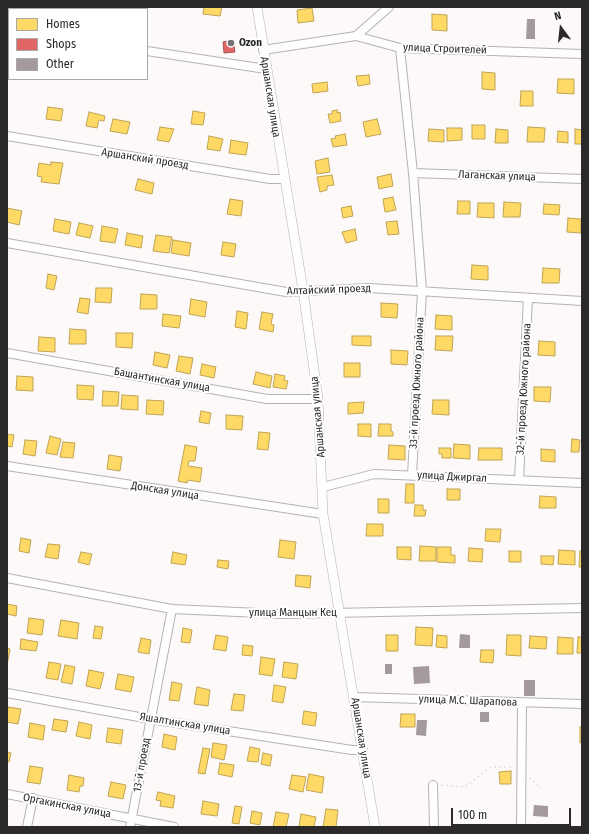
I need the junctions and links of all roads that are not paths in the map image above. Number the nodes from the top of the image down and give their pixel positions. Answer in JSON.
{"nodes":[{"id":1,"x":257,"y":7,"type":"edge"},
{"id":2,"x":389,"y":7,"type":"edge"},
{"id":3,"x":356,"y":36,"type":"junction"},
{"id":4,"x":400,"y":48,"type":"junction"},
{"id":5,"x":263,"y":50,"type":"junction"},
{"id":6,"x":148,"y":51,"type":"edge"},
{"id":7,"x":582,"y":54,"type":"edge"},
{"id":8,"x":266,"y":69,"type":"junction"},
{"id":9,"x":7,"y":136,"type":"edge"},
{"id":10,"x":413,"y":173,"type":"junction"},
{"id":11,"x":284,"y":179,"type":"junction"},
{"id":12,"x":582,"y":179,"type":"edge"},
{"id":13,"x":7,"y":243,"type":"edge"},
{"id":14,"x":303,"y":290,"type":"junction"},
{"id":15,"x":422,"y":291,"type":"junction"},
{"id":16,"x":528,"y":298,"type":"junction"},
{"id":17,"x":582,"y":300,"type":"edge"},
{"id":18,"x":7,"y":353,"type":"edge"},
{"id":19,"x":318,"y":399,"type":"junction"},
{"id":20,"x":7,"y":466,"type":"edge"},
{"id":21,"x":412,"y":475,"type":"junction"},
{"id":22,"x":519,"y":480,"type":"junction"},
{"id":23,"x":582,"y":483,"type":"edge"},
{"id":24,"x":323,"y":486,"type":"junction"},
{"id":25,"x":323,"y":514,"type":"junction"},
{"id":26,"x":7,"y":578,"type":"edge"},
{"id":27,"x":582,"y":608,"type":"edge"},
{"id":28,"x":172,"y":609,"type":"junction"},
{"id":29,"x":339,"y":613,"type":"junction"},
{"id":30,"x":7,"y":693,"type":"edge"},
{"id":31,"x":354,"y":697,"type":"junction"},
{"id":32,"x":522,"y":702,"type":"junction"},
{"id":33,"x":582,"y":704,"type":"edge"},
{"id":34,"x":150,"y":719,"type":"junction"},
{"id":35,"x":363,"y":750,"type":"junction"},
{"id":36,"x":434,"y":785,"type":"road end"},
{"id":37,"x":7,"y":794,"type":"edge"},
{"id":38,"x":33,"y":798,"type":"junction"},
{"id":39,"x":131,"y":823,"type":"edge"},
{"id":40,"x":28,"y":827,"type":"edge"},
{"id":41,"x":174,"y":827,"type":"edge"},
{"id":42,"x":375,"y":827,"type":"edge"},
{"id":43,"x":434,"y":827,"type":"edge"},
{"id":44,"x":521,"y":827,"type":"edge"}],
"edges":[{"from":1,"to":5,"type":"street","name":"Аршанская улица"},
{"from":2,"to":3,"type":"street"},
{"from":3,"to":4,"type":"street","name":"улица Строителей"},
{"from":3,"to":5,"type":"street","name":"улица Строителей"},
{"from":4,"to":7,"type":"street","name":"улица Строителей"},
{"from":4,"to":10,"type":"street"},
{"from":5,"to":8,"type":"street","name":"Аршанская улица"},
{"from":6,"to":8,"type":"street"},
{"from":8,"to":11,"type":"street","name":"Аршанская улица"},
{"from":9,"to":11,"type":"street","name":"Аршанский проезд"},
{"from":10,"to":12,"type":"street","name":"Лаганская улица"},
{"from":10,"to":15,"type":"street"},
{"from":11,"to":14,"type":"street","name":"Аршанская улица"},
{"from":13,"to":14,"type":"street","name":"Алтайский проезд"},
{"from":14,"to":15,"type":"street","name":"Алтайский проезд"},
{"from":14,"to":19,"type":"street","name":"Аршанская улица"},
{"from":15,"to":16,"type":"street","name":"Алтайский проезд"},
{"from":15,"to":21,"type":"street","name":"33-й проезд Южного района"},
{"from":16,"to":17,"type":"street","name":"Алтайский проезд"},
{"from":16,"to":22,"type":"street","name":"32-й проезд Южного района"},
{"from":18,"to":19,"type":"street","name":"Башантинская улица"},
{"from":19,"to":24,"type":"street","name":"Аршанская улица"},
{"from":20,"to":25,"type":"street","name":"Донская улица"},
{"from":21,"to":22,"type":"street","name":"улица Джиргал"},
{"from":21,"to":24,"type":"street","name":"улица Джиргал"},
{"from":22,"to":23,"type":"street","name":"улица Джиргал"},
{"from":24,"to":25,"type":"street","name":"Аршанская улица"},
{"from":25,"to":29,"type":"street","name":"Аршанская улица"},
{"from":26,"to":28,"type":"street","name":"улица Манцын Кец"},
{"from":27,"to":29,"type":"street","name":"улица Манцын Кец"},
{"from":28,"to":29,"type":"street","name":"улица Манцын Кец"},
{"from":28,"to":34,"type":"street","name":"13-й проезд"},
{"from":29,"to":31,"type":"street","name":"Аршанская улица"},
{"from":30,"to":34,"type":"street","name":"Яшалтинская улица"},
{"from":31,"to":32,"type":"street","name":"улица М.С. Шарапова"},
{"from":31,"to":35,"type":"street","name":"Аршанская улица"},
{"from":32,"to":33,"type":"street","name":"улица М.С. Шарапова"},
{"from":32,"to":44,"type":"street"},
{"from":34,"to":35,"type":"street","name":"Яшалтинская улица"},
{"from":34,"to":39,"type":"street","name":"13-й проезд"},
{"from":35,"to":42,"type":"street","name":"Аршанская улица"},
{"from":36,"to":43,"type":"street"},
{"from":37,"to":38,"type":"street","name":"Оргакинская улица"},
{"from":38,"to":39,"type":"street","name":"Оргакинская улица"},
{"from":38,"to":40,"type":"street"},
{"from":39,"to":41,"type":"street","name":"Оргакинская улица"}]}
